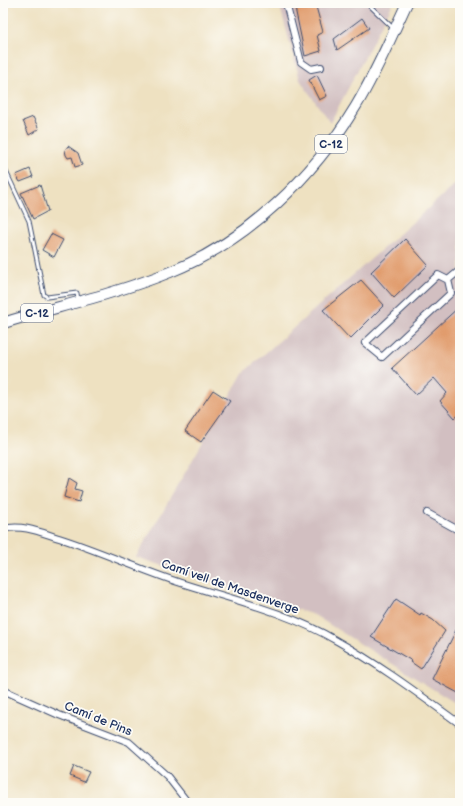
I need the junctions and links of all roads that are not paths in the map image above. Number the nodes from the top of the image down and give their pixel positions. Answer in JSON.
{"nodes":[{"id":1,"x":286,"y":3,"type":"edge"},
{"id":2,"x":367,"y":3,"type":"edge"},
{"id":3,"x":407,"y":3,"type":"edge"},
{"id":4,"x":394,"y":30,"type":"junction"},
{"id":5,"x":321,"y":67,"type":"dead end"},
{"id":6,"x":3,"y":165,"type":"edge"},
{"id":7,"x":460,"y":270,"type":"edge"},
{"id":8,"x":448,"y":280,"type":"junction"},
{"id":9,"x":78,"y":303,"type":"junction"},
{"id":10,"x":3,"y":324,"type":"edge"},
{"id":11,"x":427,"y":513,"type":"dead end"},
{"id":12,"x":3,"y":529,"type":"edge"},
{"id":13,"x":460,"y":531,"type":"edge"},
{"id":14,"x":3,"y":690,"type":"edge"},
{"id":15,"x":460,"y":724,"type":"edge"},
{"id":16,"x":188,"y":803,"type":"edge"}],
"edges":[{"from":1,"to":5,"type":"street"},
{"from":2,"to":4,"type":"lane"},
{"from":3,"to":4,"type":"main road","number":"C-12"},
{"from":4,"to":9,"type":"main road","number":"C-12"},
{"from":6,"to":9,"type":"lane"},
{"from":7,"to":8,"type":"street"},
{"from":8,"to":8,"type":"street"},
{"from":9,"to":10,"type":"main road","number":"C-12"},
{"from":11,"to":13,"type":"street"},
{"from":12,"to":15,"type":"street","name":"Camí vell de Masdenverge"},
{"from":14,"to":16,"type":"street","name":"Camí de Pins"}]}
